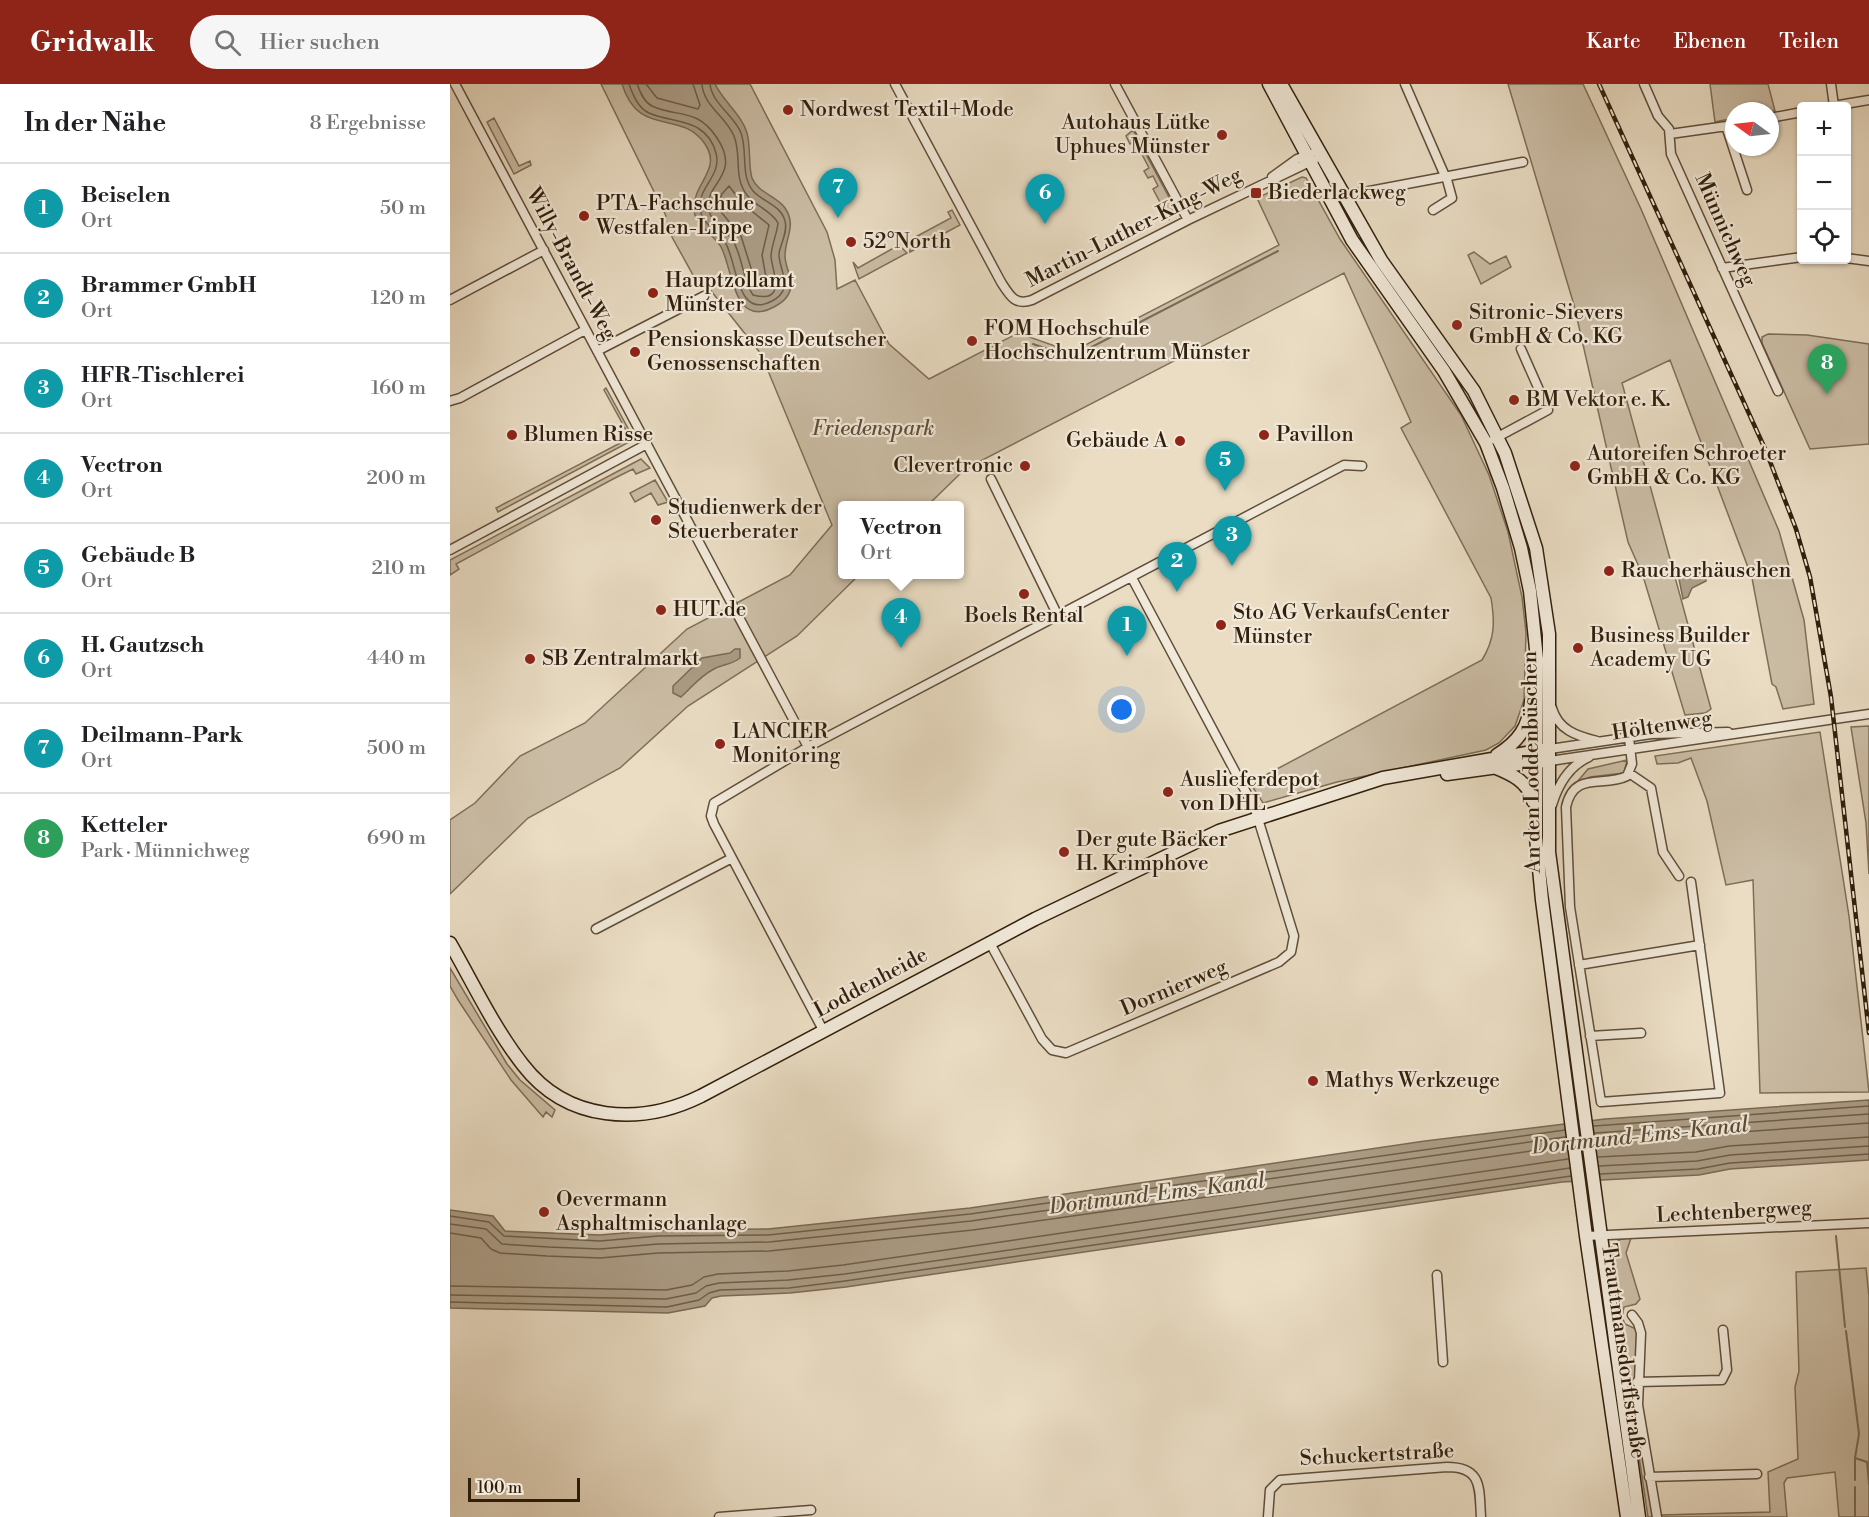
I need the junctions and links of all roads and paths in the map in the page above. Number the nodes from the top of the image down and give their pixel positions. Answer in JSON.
{"nodes":[{"id":1,"x":455,"y":84,"type":"edge"},
{"id":2,"x":895,"y":84,"type":"edge"},
{"id":3,"x":1115,"y":84,"type":"edge"},
{"id":4,"x":1269,"y":84,"type":"edge"},
{"id":5,"x":1281,"y":84,"type":"edge"},
{"id":6,"x":1405,"y":84,"type":"edge"},
{"id":7,"x":1644,"y":84,"type":"edge"},
{"id":8,"x":1831,"y":84,"type":"edge"},
{"id":9,"x":1869,"y":100,"type":"edge"},
{"id":10,"x":1833,"y":102,"type":"edge"},
{"id":11,"x":1851,"y":103,"type":"edge"},
{"id":12,"x":1797,"y":113,"type":"edge"},
{"id":13,"x":1779,"y":116,"type":"edge"},
{"id":14,"x":1725,"y":126,"type":"edge"},
{"id":15,"x":1670,"y":134,"type":"junction"},
{"id":16,"x":1321,"y":153,"type":"junction"},
{"id":17,"x":1738,"y":156,"type":"edge"},
{"id":18,"x":1308,"y":159,"type":"junction"},
{"id":19,"x":1522,"y":162,"type":"dead end"},
{"id":20,"x":1446,"y":176,"type":"junction"},
{"id":21,"x":1747,"y":190,"type":"dead end"},
{"id":22,"x":1345,"y":199,"type":"junction"},
{"id":23,"x":1433,"y":210,"type":"dead end"},
{"id":24,"x":1188,"y":220,"type":"junction"},
{"id":25,"x":544,"y":250,"type":"junction"},
{"id":26,"x":1797,"y":258,"type":"edge"},
{"id":27,"x":1851,"y":259,"type":"edge"},
{"id":28,"x":1869,"y":261,"type":"edge"},
{"id":29,"x":1722,"y":268,"type":"junction"},
{"id":30,"x":704,"y":296,"type":"dead end"},
{"id":31,"x":450,"y":300,"type":"edge"},
{"id":32,"x":585,"y":330,"type":"junction"},
{"id":33,"x":1521,"y":349,"type":"dead end"},
{"id":34,"x":597,"y":351,"type":"junction"},
{"id":35,"x":1778,"y":391,"type":"dead end"},
{"id":36,"x":450,"y":400,"type":"edge"},
{"id":37,"x":1498,"y":437,"type":"junction"},
{"id":38,"x":1486,"y":443,"type":"junction"},
{"id":39,"x":646,"y":444,"type":"junction"},
{"id":40,"x":1362,"y":466,"type":"dead end"},
{"id":41,"x":991,"y":479,"type":"dead end"},
{"id":42,"x":450,"y":550,"type":"edge"},
{"id":43,"x":1132,"y":578,"type":"junction"},
{"id":44,"x":1058,"y":616,"type":"junction"},
{"id":45,"x":1537,"y":659,"type":"junction"},
{"id":46,"x":1551,"y":702,"type":"junction"},
{"id":47,"x":1869,"y":714,"type":"edge"},
{"id":48,"x":1731,"y":732,"type":"junction"},
{"id":49,"x":1629,"y":738,"type":"junction"},
{"id":50,"x":1600,"y":742,"type":"junction"},
{"id":51,"x":808,"y":747,"type":"junction"},
{"id":52,"x":1631,"y":749,"type":"junction"},
{"id":53,"x":1597,"y":754,"type":"junction"},
{"id":54,"x":1550,"y":755,"type":"junction"},
{"id":55,"x":1537,"y":756,"type":"junction"},
{"id":56,"x":1494,"y":762,"type":"junction"},
{"id":57,"x":1629,"y":773,"type":"junction"},
{"id":58,"x":1536,"y":814,"type":"junction"},
{"id":59,"x":1257,"y":817,"type":"junction"},
{"id":60,"x":1548,"y":824,"type":"junction"},
{"id":61,"x":732,"y":858,"type":"junction"},
{"id":62,"x":1679,"y":876,"type":"dead end"},
{"id":63,"x":1691,"y":882,"type":"dead end"},
{"id":64,"x":596,"y":929,"type":"dead end"},
{"id":65,"x":450,"y":943,"type":"edge"},
{"id":66,"x":990,"y":943,"type":"junction"},
{"id":67,"x":1700,"y":945,"type":"junction"},
{"id":68,"x":1579,"y":965,"type":"junction"},
{"id":69,"x":823,"y":1030,"type":"junction"},
{"id":70,"x":1641,"y":1033,"type":"dead end"},
{"id":71,"x":1590,"y":1036,"type":"junction"},
{"id":72,"x":1869,"y":1223,"type":"edge"},
{"id":73,"x":1600,"y":1235,"type":"junction"},
{"id":74,"x":1586,"y":1236,"type":"junction"},
{"id":75,"x":1437,"y":1275,"type":"dead end"},
{"id":76,"x":1632,"y":1315,"type":"dead end"},
{"id":77,"x":1723,"y":1330,"type":"dead end"},
{"id":78,"x":1443,"y":1362,"type":"dead end"},
{"id":79,"x":1638,"y":1382,"type":"junction"},
{"id":80,"x":1757,"y":1473,"type":"dead end"},
{"id":81,"x":1649,"y":1477,"type":"junction"},
{"id":82,"x":811,"y":1510,"type":"dead end"},
{"id":83,"x":718,"y":1517,"type":"edge"},
{"id":84,"x":1268,"y":1517,"type":"edge"},
{"id":85,"x":1481,"y":1517,"type":"edge"},
{"id":86,"x":1627,"y":1517,"type":"edge"},
{"id":87,"x":1640,"y":1517,"type":"edge"},
{"id":88,"x":1657,"y":1517,"type":"edge"}],
"edges":[{"from":1,"to":25,"type":"street","name":"Willy-Brandt-Weg"},
{"from":2,"to":24,"type":"street","name":"Martin-Luther-King-Weg"},
{"from":3,"to":24,"type":"street"},
{"from":4,"to":18,"type":"main road","name":"An den Loddenbüschen"},
{"from":5,"to":16,"type":"main road","name":"An den Loddenbüschen"},
{"from":6,"to":20,"type":"street"},
{"from":7,"to":15,"type":"street","name":"Münnichweg"},
{"from":8,"to":10,"type":"street"},
{"from":9,"to":11,"type":"street"},
{"from":12,"to":13,"type":"street"},
{"from":14,"to":15,"type":"street"},
{"from":15,"to":29,"type":"street","name":"Münnichweg"},
{"from":16,"to":18,"type":"street","name":"Martin-Luther-King-Weg"},
{"from":16,"to":22,"type":"main road","name":"An den Loddenbüschen"},
{"from":17,"to":21,"type":"street"},
{"from":18,"to":24,"type":"street","name":"Martin-Luther-King-Weg"},
{"from":18,"to":38,"type":"main road","name":"An den Loddenbüschen"},
{"from":19,"to":20,"type":"street"},
{"from":20,"to":22,"type":"street"},
{"from":20,"to":23,"type":"street"},
{"from":22,"to":37,"type":"main road","name":"An den Loddenbüschen"},
{"from":25,"to":31,"type":"street"},
{"from":25,"to":32,"type":"street","name":"Willy-Brandt-Weg"},
{"from":26,"to":29,"type":"street"},
{"from":27,"to":28,"type":"street"},
{"from":29,"to":35,"type":"street","name":"Münnichweg"},
{"from":30,"to":34,"type":"street"},
{"from":32,"to":34,"type":"street","name":"Willy-Brandt-Weg"},
{"from":32,"to":36,"type":"street"},
{"from":33,"to":37,"type":"street"},
{"from":34,"to":39,"type":"street","name":"Willy-Brandt-Weg"},
{"from":37,"to":38,"type":"street"},
{"from":37,"to":46,"type":"main road","name":"An den Loddenbüschen"},
{"from":38,"to":45,"type":"main road","name":"An den Loddenbüschen"},
{"from":39,"to":42,"type":"street"},
{"from":39,"to":51,"type":"street","name":"Willy-Brandt-Weg"},
{"from":40,"to":43,"type":"street"},
{"from":41,"to":44,"type":"street"},
{"from":43,"to":44,"type":"street"},
{"from":43,"to":59,"type":"street"},
{"from":44,"to":51,"type":"street"},
{"from":45,"to":55,"type":"main road","name":"An den Loddenbüschen"},
{"from":45,"to":56,"type":"main road"},
{"from":46,"to":50,"type":"street","name":"Höltenweg"},
{"from":46,"to":54,"type":"main road","name":"An den Loddenbüschen"},
{"from":47,"to":48,"type":"street","name":"Höltenweg"},
{"from":48,"to":49,"type":"street","name":"Höltenweg"},
{"from":48,"to":52,"type":"street","name":"Höltenweg"},
{"from":49,"to":50,"type":"street","name":"Höltenweg"},
{"from":49,"to":52,"type":"street"},
{"from":50,"to":54,"type":"street","name":"Höltenweg"},
{"from":51,"to":61,"type":"street"},
{"from":52,"to":53,"type":"street","name":"Höltenweg"},
{"from":52,"to":57,"type":"street"},
{"from":53,"to":54,"type":"street","name":"Höltenweg"},
{"from":53,"to":60,"type":"street","name":"Höltenweg"},
{"from":54,"to":55,"type":"main road","name":"Loddenheide"},
{"from":54,"to":60,"type":"main road","name":"An den Loddenbüschen"},
{"from":55,"to":56,"type":"main road","name":"Loddenheide"},
{"from":55,"to":58,"type":"main road","name":"An den Loddenbüschen"},
{"from":56,"to":58,"type":"main road"},
{"from":56,"to":59,"type":"main road","name":"Loddenheide"},
{"from":57,"to":62,"type":"street","name":"Höltenweg"},
{"from":57,"to":68,"type":"street","name":"An den Loddenbüschen"},
{"from":58,"to":74,"type":"main road","name":"An den Loddenbüschen"},
{"from":59,"to":66,"type":"main road","name":"Loddenheide"},
{"from":59,"to":66,"type":"street","name":"Dornierweg"},
{"from":60,"to":73,"type":"main road","name":"An den Loddenbüschen"},
{"from":61,"to":64,"type":"street"},
{"from":61,"to":69,"type":"street"},
{"from":63,"to":67,"type":"street","name":"An den Loddenbüschen"},
{"from":65,"to":69,"type":"main road","name":"Loddenheide"},
{"from":66,"to":69,"type":"main road","name":"Loddenheide"},
{"from":67,"to":68,"type":"street"},
{"from":67,"to":71,"type":"street","name":"An den Loddenbüschen"},
{"from":68,"to":71,"type":"street","name":"An den Loddenbüschen"},
{"from":70,"to":71,"type":"street"},
{"from":72,"to":73,"type":"street","name":"Lechtenbergweg"},
{"from":73,"to":74,"type":"street","name":"Trauttmansdorffstraße"},
{"from":73,"to":87,"type":"main road","name":"Trauttmansdorffstraße"},
{"from":74,"to":86,"type":"main road","name":"Trauttmansdorffstraße"},
{"from":75,"to":78,"type":"street"},
{"from":76,"to":79,"type":"street","name":"Trauttmansdorffstraße"},
{"from":77,"to":79,"type":"street","name":"Trauttmansdorffstraße"},
{"from":79,"to":81,"type":"street","name":"Trauttmansdorffstraße"},
{"from":80,"to":81,"type":"street","name":"Trauttmansdorffstraße"},
{"from":81,"to":88,"type":"street","name":"Trauttmansdorffstraße"},
{"from":82,"to":83,"type":"street"},
{"from":84,"to":85,"type":"street","name":"Schuckertstraße"}]}
